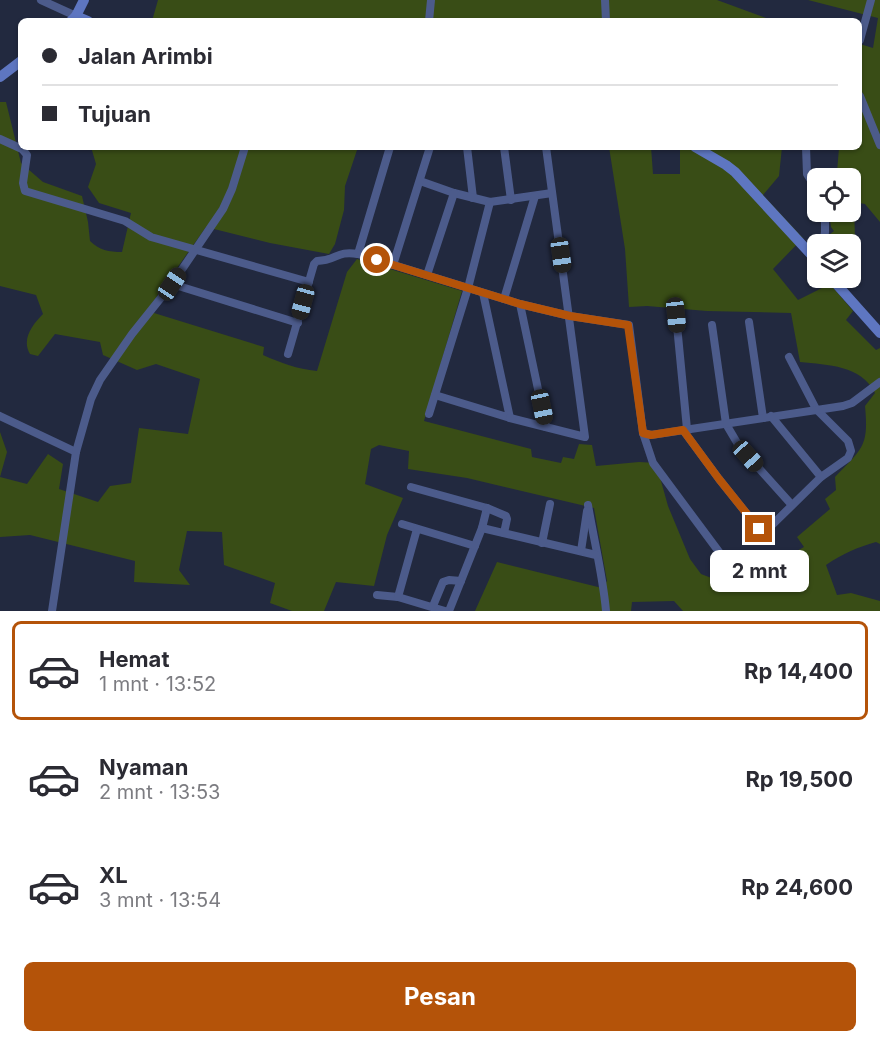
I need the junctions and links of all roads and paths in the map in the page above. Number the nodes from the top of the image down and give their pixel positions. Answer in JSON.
{"nodes":[{"id":1,"x":41,"y":0,"type":"edge"},
{"id":2,"x":84,"y":0,"type":"edge"},
{"id":3,"x":431,"y":0,"type":"edge"},
{"id":4,"x":605,"y":0,"type":"edge"},
{"id":5,"x":871,"y":0,"type":"edge"},
{"id":6,"x":71,"y":18,"type":"edge"},
{"id":7,"x":74,"y":18,"type":"edge"},
{"id":8,"x":429,"y":18,"type":"edge"},
{"id":9,"x":606,"y":18,"type":"edge"},
{"id":10,"x":862,"y":33,"type":"edge"},
{"id":11,"x":18,"y":63,"type":"edge"},
{"id":12,"x":0,"y":77,"type":"edge"},
{"id":13,"x":862,"y":101,"type":"edge"},
{"id":14,"x":0,"y":139,"type":"edge"},
{"id":15,"x":880,"y":144,"type":"edge"},
{"id":16,"x":18,"y":147,"type":"edge"},
{"id":17,"x":23,"y":150,"type":"edge"},
{"id":18,"x":244,"y":150,"type":"edge"},
{"id":19,"x":389,"y":150,"type":"edge"},
{"id":20,"x":429,"y":150,"type":"edge"},
{"id":21,"x":466,"y":150,"type":"edge"},
{"id":22,"x":504,"y":150,"type":"edge"},
{"id":23,"x":546,"y":150,"type":"edge"},
{"id":24,"x":700,"y":150,"type":"edge"},
{"id":25,"x":806,"y":150,"type":"edge"},
{"id":26,"x":807,"y":174,"type":"edge"},
{"id":27,"x":420,"y":181,"type":"junction"},
{"id":28,"x":454,"y":193,"type":"junction"},
{"id":29,"x":552,"y":193,"type":"junction"},
{"id":30,"x":535,"y":196,"type":"junction"},
{"id":31,"x":473,"y":198,"type":"junction"},
{"id":32,"x":511,"y":200,"type":"junction"},
{"id":33,"x":490,"y":202,"type":"junction"},
{"id":34,"x":195,"y":249,"type":"junction"},
{"id":35,"x":807,"y":250,"type":"edge"},
{"id":36,"x":358,"y":254,"type":"junction"},
{"id":37,"x":393,"y":265,"type":"junction"},
{"id":38,"x":427,"y":275,"type":"junction"},
{"id":39,"x":309,"y":282,"type":"junction"},
{"id":40,"x":172,"y":284,"type":"junction"},
{"id":41,"x":468,"y":288,"type":"junction"},
{"id":42,"x":840,"y":288,"type":"edge"},
{"id":43,"x":483,"y":293,"type":"junction"},
{"id":44,"x":504,"y":298,"type":"junction"},
{"id":45,"x":520,"y":304,"type":"junction"},
{"id":46,"x":676,"y":315,"type":"dead end"},
{"id":47,"x":570,"y":316,"type":"junction"},
{"id":48,"x":749,"y":322,"type":"dead end"},
{"id":49,"x":298,"y":323,"type":"junction"},
{"id":50,"x":712,"y":324,"type":"dead end"},
{"id":51,"x":880,"y":333,"type":"edge"},
{"id":52,"x":288,"y":354,"type":"dead end"},
{"id":53,"x":789,"y":357,"type":"dead end"},
{"id":54,"x":880,"y":382,"type":"edge"},
{"id":55,"x":435,"y":395,"type":"junction"},
{"id":56,"x":816,"y":409,"type":"junction"},
{"id":57,"x":429,"y":414,"type":"dead end"},
{"id":58,"x":0,"y":416,"type":"edge"},
{"id":59,"x":767,"y":417,"type":"junction"},
{"id":60,"x":510,"y":418,"type":"junction"},
{"id":61,"x":726,"y":424,"type":"junction"},
{"id":62,"x":546,"y":427,"type":"junction"},
{"id":63,"x":685,"y":430,"type":"junction"},
{"id":64,"x":643,"y":433,"type":"junction"},
{"id":65,"x":76,"y":453,"type":"junction"},
{"id":66,"x":821,"y":477,"type":"junction"},
{"id":67,"x":411,"y":487,"type":"dead end"},
{"id":68,"x":550,"y":504,"type":"dead end"},
{"id":69,"x":791,"y":504,"type":"junction"},
{"id":70,"x":487,"y":508,"type":"junction"},
{"id":71,"x":402,"y":524,"type":"dead end"},
{"id":72,"x":482,"y":528,"type":"junction"},
{"id":73,"x":417,"y":529,"type":"junction"},
{"id":74,"x":504,"y":533,"type":"junction"},
{"id":75,"x":542,"y":543,"type":"junction"},
{"id":76,"x":475,"y":546,"type":"junction"},
{"id":77,"x":581,"y":551,"type":"junction"},
{"id":78,"x":596,"y":555,"type":"junction"},
{"id":79,"x":731,"y":568,"type":"dead end"},
{"id":80,"x":461,"y":581,"type":"junction"},
{"id":81,"x":377,"y":595,"type":"dead end"},
{"id":82,"x":398,"y":597,"type":"junction"},
{"id":83,"x":433,"y":606,"type":"junction"},
{"id":84,"x":53,"y":611,"type":"edge"},
{"id":85,"x":447,"y":611,"type":"edge"},
{"id":86,"x":606,"y":611,"type":"edge"}],
"edges":[{"from":1,"to":6,"type":"street"},
{"from":2,"to":7,"type":"street"},
{"from":3,"to":8,"type":"street"},
{"from":4,"to":9,"type":"street"},
{"from":5,"to":10,"type":"street"},
{"from":11,"to":12,"type":"street"},
{"from":13,"to":15,"type":"street"},
{"from":14,"to":16,"type":"street"},
{"from":17,"to":34,"type":"street"},
{"from":18,"to":34,"type":"street"},
{"from":19,"to":36,"type":"street"},
{"from":20,"to":27,"type":"street"},
{"from":21,"to":31,"type":"street"},
{"from":22,"to":32,"type":"street"},
{"from":23,"to":29,"type":"street"},
{"from":24,"to":35,"type":"street"},
{"from":25,"to":26,"type":"street"},
{"from":27,"to":28,"type":"street"},
{"from":27,"to":37,"type":"street"},
{"from":28,"to":31,"type":"street"},
{"from":28,"to":38,"type":"street"},
{"from":29,"to":30,"type":"street"},
{"from":29,"to":47,"type":"street"},
{"from":30,"to":32,"type":"street"},
{"from":30,"to":44,"type":"street"},
{"from":31,"to":33,"type":"street"},
{"from":32,"to":33,"type":"street"},
{"from":33,"to":41,"type":"street"},
{"from":34,"to":39,"type":"street"},
{"from":34,"to":40,"type":"street"},
{"from":36,"to":37,"type":"street"},
{"from":36,"to":39,"type":"street"},
{"from":37,"to":38,"type":"street"},
{"from":38,"to":41,"type":"street"},
{"from":39,"to":49,"type":"street"},
{"from":40,"to":49,"type":"street"},
{"from":40,"to":65,"type":"street"},
{"from":41,"to":43,"type":"street"},
{"from":41,"to":55,"type":"street"},
{"from":42,"to":51,"type":"street"},
{"from":43,"to":44,"type":"street"},
{"from":43,"to":60,"type":"street"},
{"from":44,"to":45,"type":"street"},
{"from":45,"to":47,"type":"street"},
{"from":45,"to":62,"type":"street"},
{"from":46,"to":63,"type":"street"},
{"from":47,"to":62,"type":"street"},
{"from":47,"to":64,"type":"street"},
{"from":48,"to":59,"type":"street"},
{"from":49,"to":52,"type":"street"},
{"from":50,"to":61,"type":"street"},
{"from":53,"to":56,"type":"street"},
{"from":54,"to":56,"type":"street"},
{"from":55,"to":57,"type":"street"},
{"from":55,"to":60,"type":"street"},
{"from":56,"to":59,"type":"street"},
{"from":56,"to":66,"type":"street"},
{"from":58,"to":65,"type":"street"},
{"from":59,"to":61,"type":"street"},
{"from":59,"to":66,"type":"street"},
{"from":60,"to":62,"type":"street"},
{"from":61,"to":63,"type":"street"},
{"from":61,"to":69,"type":"street"},
{"from":63,"to":64,"type":"street"},
{"from":63,"to":69,"type":"street"},
{"from":64,"to":79,"type":"street"},
{"from":65,"to":84,"type":"street"},
{"from":66,"to":69,"type":"street"},
{"from":67,"to":70,"type":"street"},
{"from":68,"to":75,"type":"street"},
{"from":70,"to":72,"type":"street"},
{"from":70,"to":74,"type":"street"},
{"from":71,"to":73,"type":"street"},
{"from":72,"to":74,"type":"street"},
{"from":72,"to":76,"type":"street"},
{"from":73,"to":76,"type":"street"},
{"from":73,"to":82,"type":"street"},
{"from":74,"to":75,"type":"street"},
{"from":75,"to":77,"type":"street"},
{"from":76,"to":80,"type":"street"},
{"from":77,"to":78,"type":"street"},
{"from":77,"to":78,"type":"street"},
{"from":78,"to":86,"type":"street"},
{"from":80,"to":83,"type":"street"},
{"from":80,"to":85,"type":"street"},
{"from":81,"to":82,"type":"street"},
{"from":82,"to":83,"type":"street"},
{"from":83,"to":85,"type":"street"}]}
